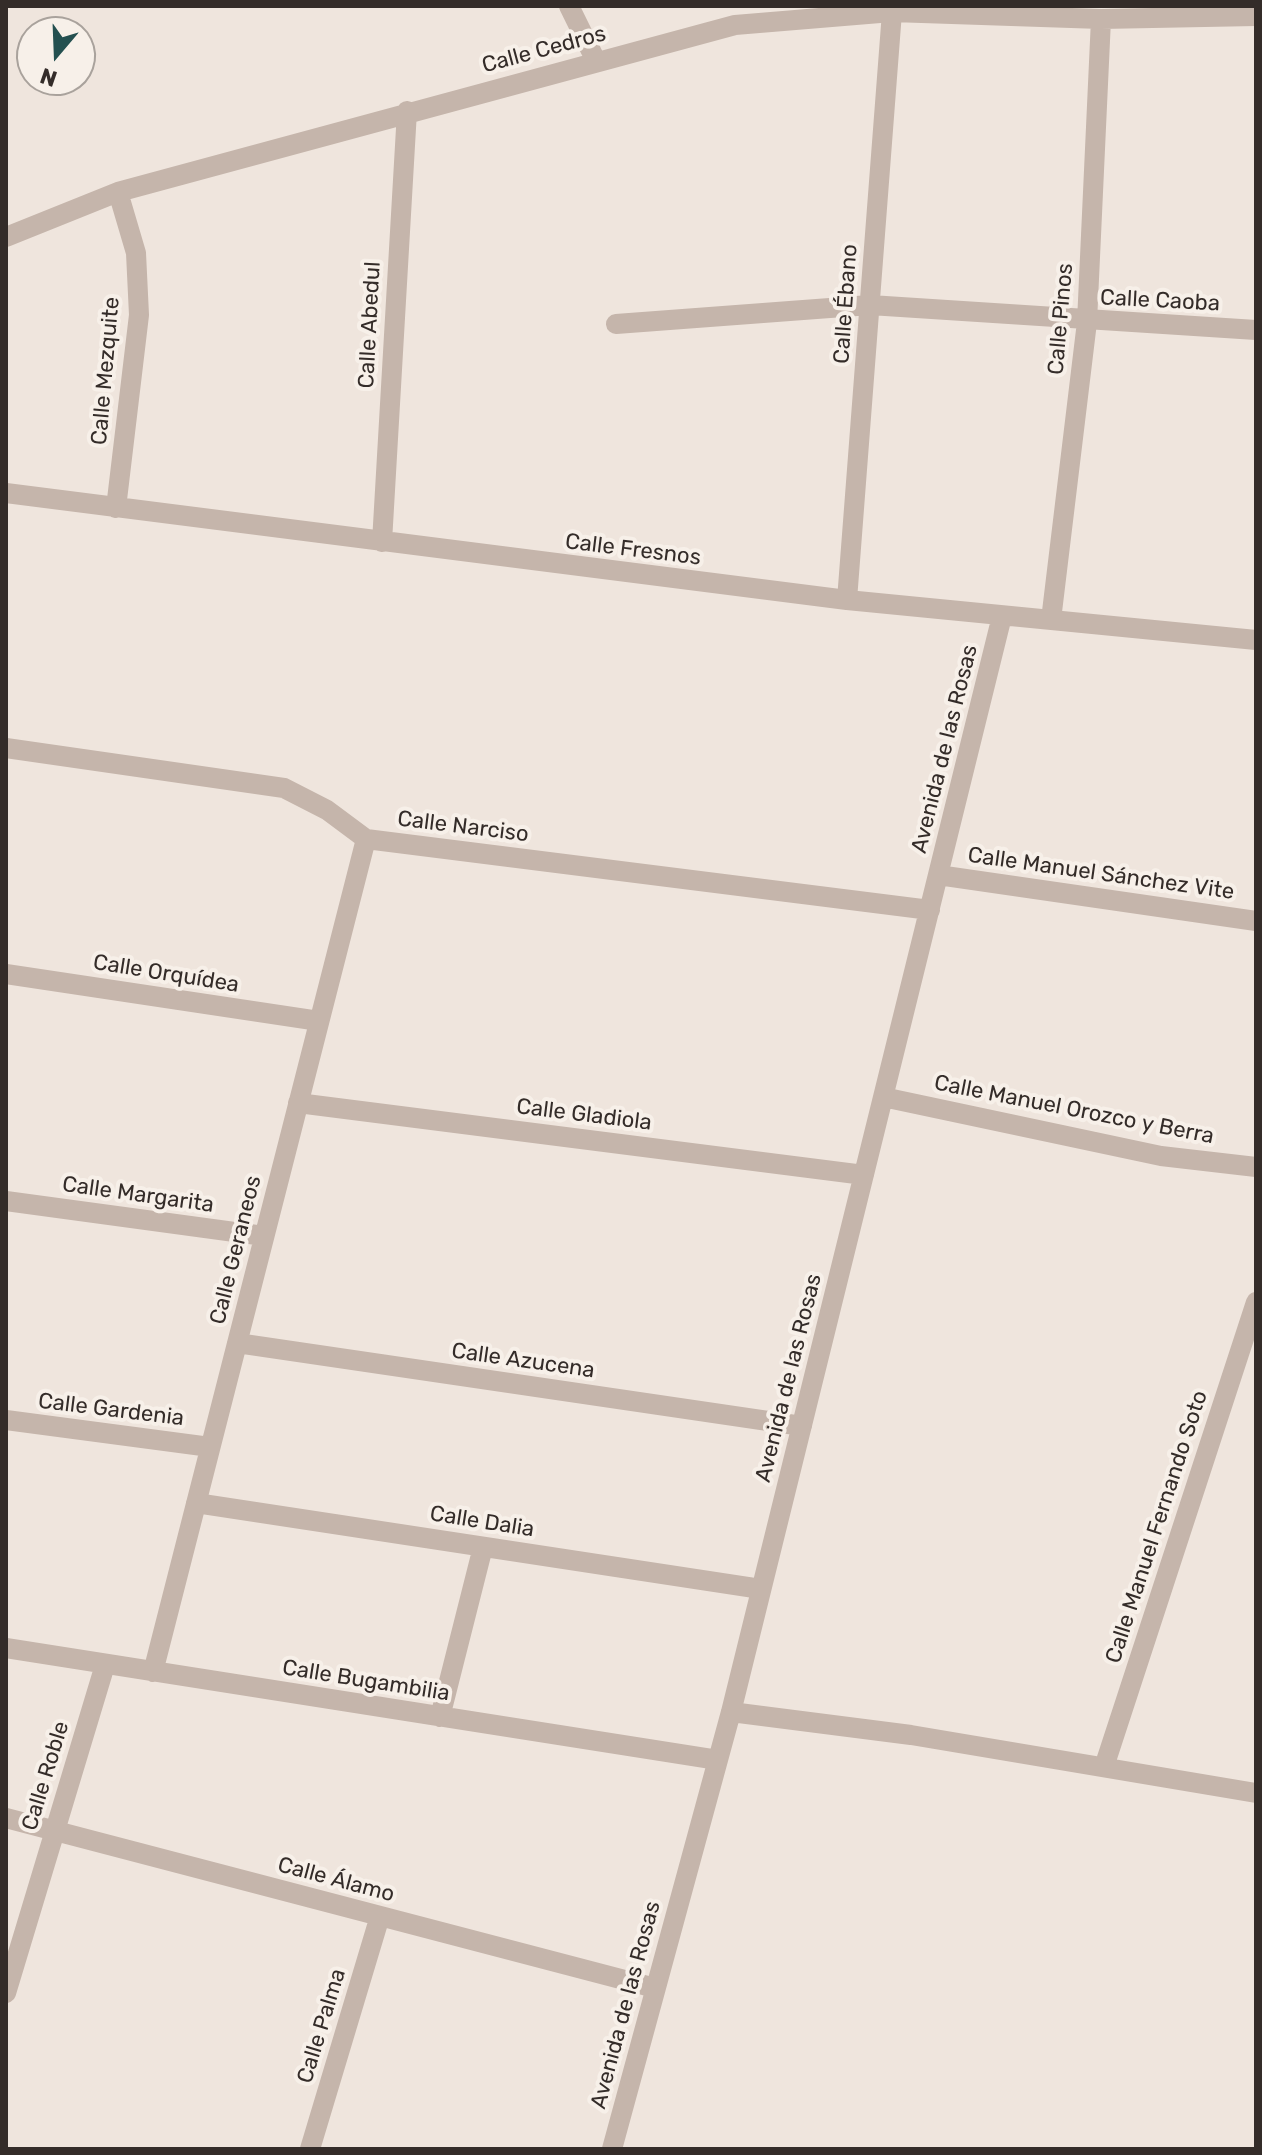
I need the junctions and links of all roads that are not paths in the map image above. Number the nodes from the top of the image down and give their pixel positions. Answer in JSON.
{"nodes":[{"id":1,"x":569,"y":6,"type":"edge"},
{"id":2,"x":892,"y":12,"type":"junction"},
{"id":3,"x":1256,"y":16,"type":"edge"},
{"id":4,"x":1101,"y":19,"type":"junction"},
{"id":5,"x":596,"y":61,"type":"junction"},
{"id":6,"x":407,"y":111,"type":"junction"},
{"id":7,"x":118,"y":192,"type":"junction"},
{"id":8,"x":6,"y":237,"type":"edge"},
{"id":9,"x":870,"y":305,"type":"junction"},
{"id":10,"x":1087,"y":322,"type":"junction"},
{"id":11,"x":616,"y":324,"type":"dead end"},
{"id":12,"x":1256,"y":330,"type":"edge"},
{"id":13,"x":6,"y":493,"type":"edge"},
{"id":14,"x":116,"y":508,"type":"junction"},
{"id":15,"x":382,"y":542,"type":"junction"},
{"id":16,"x":847,"y":600,"type":"junction"},
{"id":17,"x":1002,"y":616,"type":"junction"},
{"id":18,"x":1051,"y":620,"type":"junction"},
{"id":19,"x":1256,"y":640,"type":"edge"},
{"id":20,"x":6,"y":748,"type":"edge"},
{"id":21,"x":366,"y":839,"type":"junction"},
{"id":22,"x":938,"y":875,"type":"junction"},
{"id":23,"x":930,"y":910,"type":"junction"},
{"id":24,"x":1256,"y":921,"type":"edge"},
{"id":25,"x":6,"y":974,"type":"edge"},
{"id":26,"x":319,"y":1021,"type":"junction"},
{"id":27,"x":883,"y":1097,"type":"junction"},
{"id":28,"x":298,"y":1103,"type":"junction"},
{"id":29,"x":1256,"y":1167,"type":"edge"},
{"id":30,"x":864,"y":1175,"type":"junction"},
{"id":31,"x":6,"y":1201,"type":"edge"},
{"id":32,"x":264,"y":1236,"type":"junction"},
{"id":33,"x":1256,"y":1302,"type":"edge"},
{"id":34,"x":237,"y":1343,"type":"junction"},
{"id":35,"x":6,"y":1420,"type":"edge"},
{"id":36,"x":802,"y":1426,"type":"junction"},
{"id":37,"x":210,"y":1447,"type":"junction"},
{"id":38,"x":196,"y":1503,"type":"junction"},
{"id":39,"x":483,"y":1547,"type":"junction"},
{"id":40,"x":761,"y":1589,"type":"junction"},
{"id":41,"x":6,"y":1648,"type":"edge"},
{"id":42,"x":105,"y":1665,"type":"junction"},
{"id":43,"x":153,"y":1672,"type":"junction"},
{"id":44,"x":731,"y":1712,"type":"junction"},
{"id":45,"x":440,"y":1717,"type":"junction"},
{"id":46,"x":718,"y":1760,"type":"junction"},
{"id":47,"x":1104,"y":1767,"type":"junction"},
{"id":48,"x":1256,"y":1793,"type":"edge"},
{"id":49,"x":6,"y":1818,"type":"edge"},
{"id":50,"x":55,"y":1831,"type":"junction"},
{"id":51,"x":380,"y":1916,"type":"junction"},
{"id":52,"x":655,"y":1988,"type":"junction"},
{"id":53,"x":6,"y":1993,"type":"edge"},
{"id":54,"x":310,"y":2149,"type":"edge"},
{"id":55,"x":612,"y":2149,"type":"edge"}],
"edges":[{"from":1,"to":5,"type":"street"},
{"from":2,"to":4,"type":"street","name":"Calle Cedros"},
{"from":2,"to":5,"type":"street","name":"Calle Cedros"},
{"from":2,"to":9,"type":"street","name":"Calle Ébano"},
{"from":3,"to":4,"type":"street","name":"Calle Cedros"},
{"from":4,"to":10,"type":"street","name":"Calle Pinos"},
{"from":5,"to":6,"type":"street","name":"Calle Cedros"},
{"from":6,"to":7,"type":"street","name":"Calle Cedros"},
{"from":6,"to":15,"type":"street","name":"Calle Abedul"},
{"from":7,"to":8,"type":"street","name":"Calle Cedros"},
{"from":7,"to":14,"type":"street","name":"Calle Mezquite"},
{"from":9,"to":10,"type":"street","name":"Calle Caoba"},
{"from":9,"to":11,"type":"street","name":"Calle Caoba"},
{"from":9,"to":16,"type":"street","name":"Calle Ébano"},
{"from":10,"to":12,"type":"street","name":"Calle Caoba"},
{"from":10,"to":18,"type":"street","name":"Calle Pinos"},
{"from":13,"to":14,"type":"street","name":"Calle Fresnos"},
{"from":14,"to":15,"type":"street","name":"Calle Fresnos"},
{"from":15,"to":16,"type":"street","name":"Calle Fresnos"},
{"from":16,"to":17,"type":"street","name":"Calle Fresnos"},
{"from":17,"to":18,"type":"street","name":"Calle Fresnos"},
{"from":17,"to":22,"type":"street","name":"Avenida de las Rosas"},
{"from":18,"to":19,"type":"street","name":"Calle Fresnos"},
{"from":20,"to":21,"type":"street","name":"Calle Narciso"},
{"from":21,"to":23,"type":"street","name":"Calle Narciso"},
{"from":21,"to":26,"type":"street","name":"Calle Geraneos"},
{"from":22,"to":23,"type":"street","name":"Avenida de las Rosas"},
{"from":22,"to":24,"type":"street","name":"Calle Manuel Sánchez Vite"},
{"from":23,"to":27,"type":"street","name":"Avenida de las Rosas"},
{"from":25,"to":26,"type":"street","name":"Calle Orquídea"},
{"from":26,"to":28,"type":"street","name":"Calle Geraneos"},
{"from":27,"to":29,"type":"street","name":"Calle Manuel Orozco y Berra"},
{"from":27,"to":30,"type":"street","name":"Avenida de las Rosas"},
{"from":28,"to":30,"type":"street","name":"Calle Gladiola"},
{"from":28,"to":32,"type":"street","name":"Calle Geraneos"},
{"from":30,"to":36,"type":"street","name":"Avenida de las Rosas"},
{"from":31,"to":32,"type":"street","name":"Calle Margarita"},
{"from":32,"to":34,"type":"street","name":"Calle Geraneos"},
{"from":33,"to":47,"type":"street","name":"Calle Manuel Fernando Soto"},
{"from":34,"to":36,"type":"street","name":"Calle Azucena"},
{"from":34,"to":37,"type":"street","name":"Calle Geraneos"},
{"from":35,"to":37,"type":"street","name":"Calle Gardenia"},
{"from":36,"to":40,"type":"street","name":"Avenida de las Rosas"},
{"from":37,"to":38,"type":"street","name":"Calle Geraneos"},
{"from":38,"to":39,"type":"street","name":"Calle Dalia"},
{"from":38,"to":43,"type":"street","name":"Calle Geraneos"},
{"from":39,"to":40,"type":"street","name":"Calle Dalia"},
{"from":39,"to":45,"type":"street"},
{"from":40,"to":44,"type":"street","name":"Avenida de las Rosas"},
{"from":41,"to":42,"type":"street","name":"Calle Bugambilia"},
{"from":42,"to":43,"type":"street","name":"Calle Bugambilia"},
{"from":42,"to":50,"type":"street","name":"Calle Roble"},
{"from":43,"to":45,"type":"street","name":"Calle Bugambilia"},
{"from":44,"to":46,"type":"street","name":"Avenida de las Rosas"},
{"from":44,"to":47,"type":"street"},
{"from":45,"to":46,"type":"street","name":"Calle Bugambilia"},
{"from":46,"to":52,"type":"street","name":"Avenida de las Rosas"},
{"from":47,"to":48,"type":"street"},
{"from":49,"to":50,"type":"street","name":"Calle Álamo"},
{"from":50,"to":51,"type":"street","name":"Calle Álamo"},
{"from":50,"to":53,"type":"street","name":"Calle Roble"},
{"from":51,"to":52,"type":"street","name":"Calle Álamo"},
{"from":51,"to":54,"type":"street","name":"Calle Palma"},
{"from":52,"to":55,"type":"street","name":"Avenida de las Rosas"}]}
